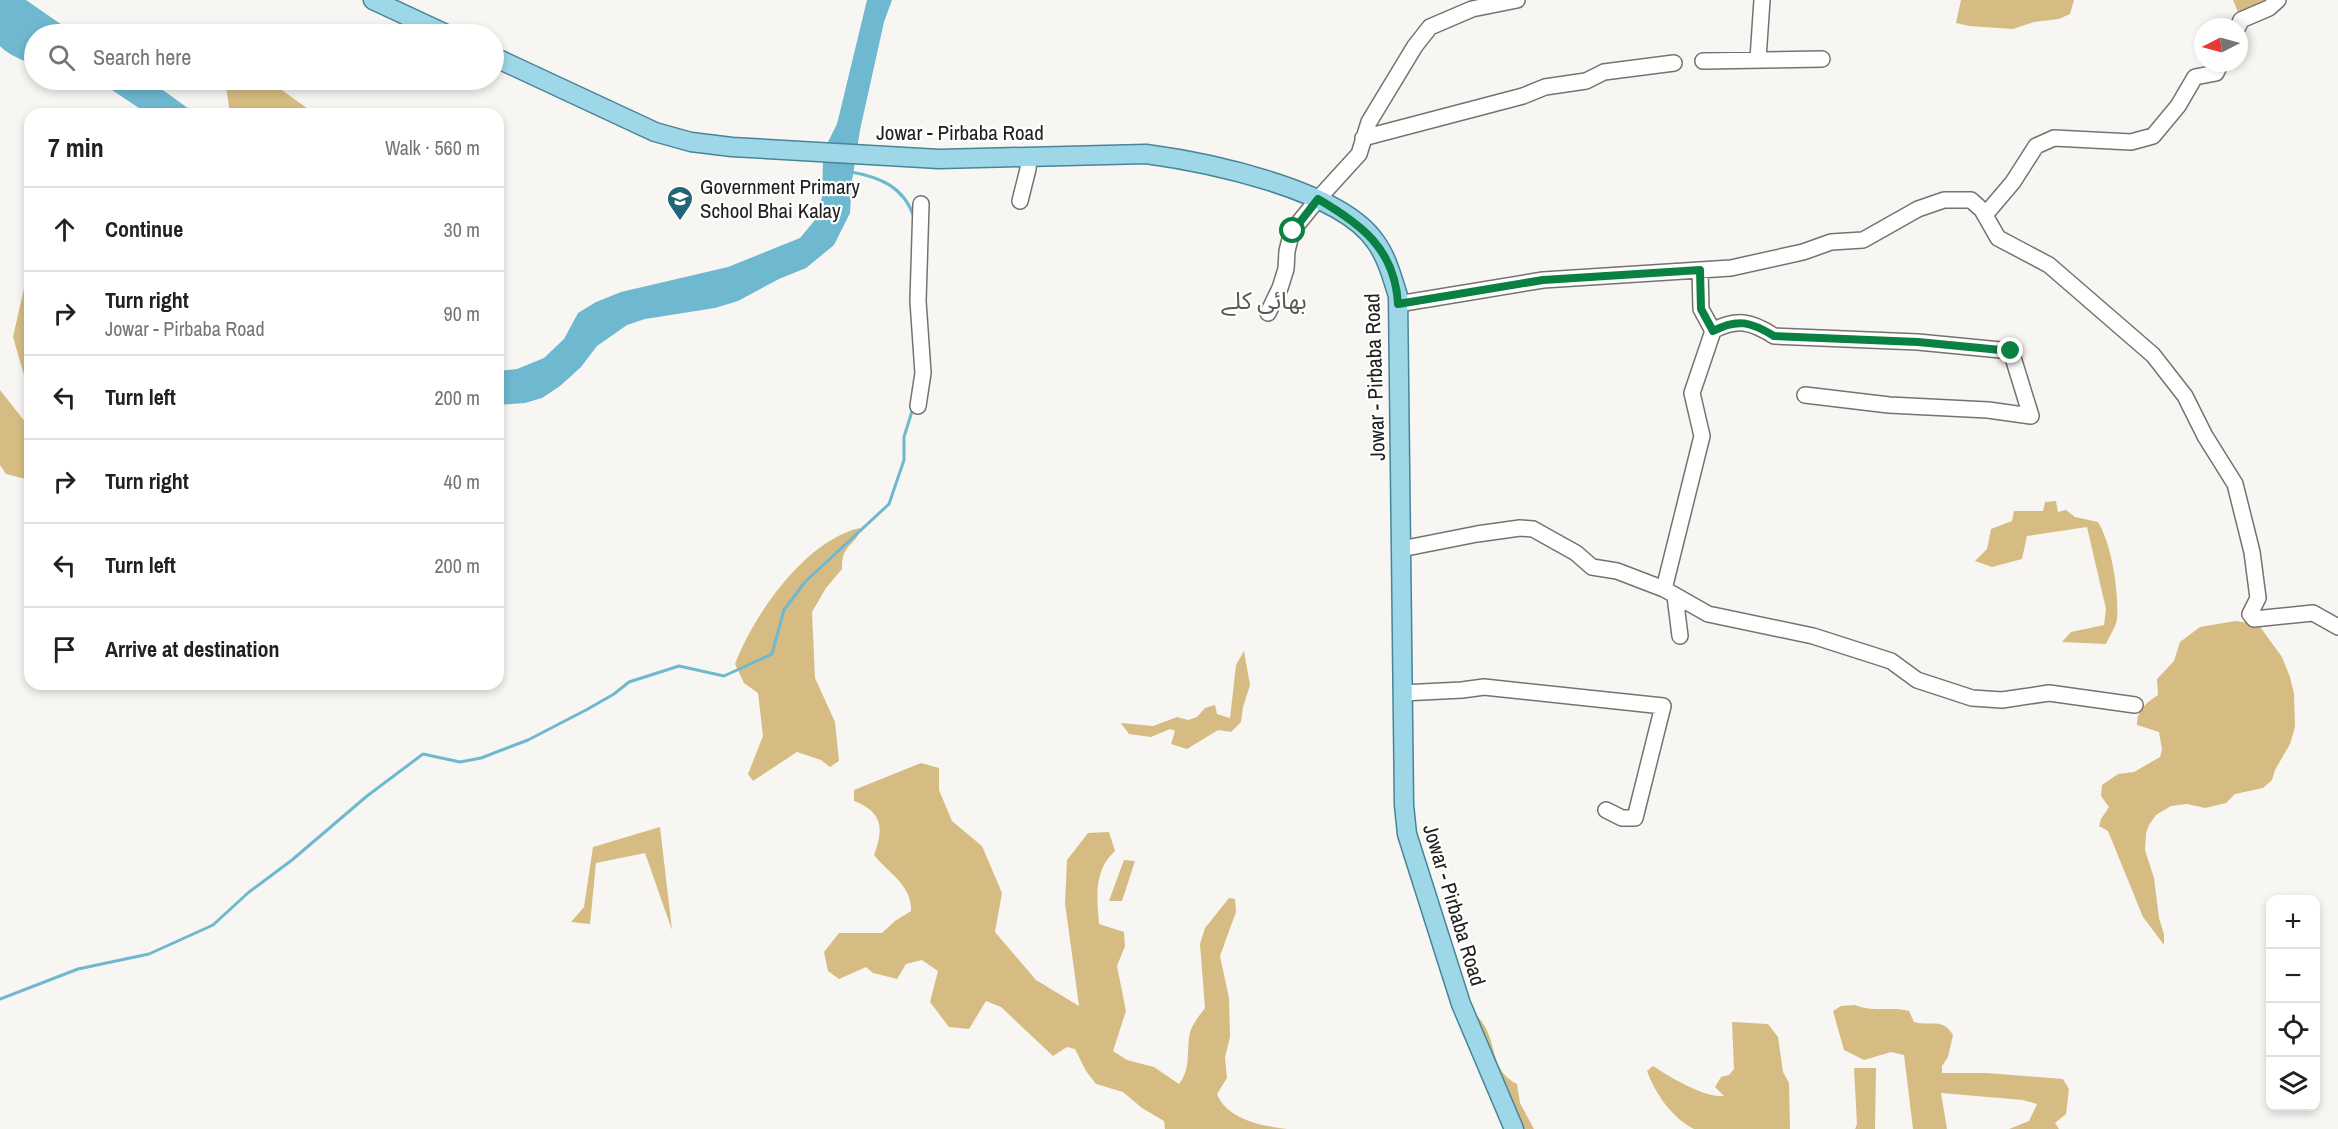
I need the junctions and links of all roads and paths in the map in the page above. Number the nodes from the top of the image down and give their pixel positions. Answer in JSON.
{"nodes":[{"id":1,"x":373,"y":0,"type":"edge"},
{"id":2,"x":1517,"y":0,"type":"edge"},
{"id":3,"x":1762,"y":0,"type":"edge"},
{"id":4,"x":2278,"y":0,"type":"edge"},
{"id":5,"x":2246,"y":18,"type":"edge"},
{"id":6,"x":425,"y":24,"type":"edge"},
{"id":7,"x":1758,"y":59,"type":"junction"},
{"id":8,"x":1822,"y":59,"type":"dead end"},
{"id":9,"x":1703,"y":61,"type":"dead end"},
{"id":10,"x":504,"y":62,"type":"edge"},
{"id":11,"x":1674,"y":63,"type":"dead end"},
{"id":12,"x":2216,"y":72,"type":"edge"},
{"id":13,"x":1363,"y":138,"type":"junction"},
{"id":14,"x":1029,"y":156,"type":"junction"},
{"id":15,"x":1318,"y":199,"type":"junction"},
{"id":16,"x":1020,"y":201,"type":"dead end"},
{"id":17,"x":921,"y":204,"type":"dead end"},
{"id":18,"x":1985,"y":215,"type":"junction"},
{"id":19,"x":1700,"y":270,"type":"junction"},
{"id":20,"x":1398,"y":304,"type":"junction"},
{"id":21,"x":1268,"y":313,"type":"dead end"},
{"id":22,"x":1713,"y":331,"type":"junction"},
{"id":23,"x":1805,"y":395,"type":"dead end"},
{"id":24,"x":918,"y":406,"type":"dead end"},
{"id":25,"x":1401,"y":549,"type":"junction"},
{"id":26,"x":1669,"y":593,"type":"junction"},
{"id":27,"x":2338,"y":627,"type":"edge"},
{"id":28,"x":1680,"y":636,"type":"dead end"},
{"id":29,"x":1402,"y":693,"type":"junction"},
{"id":30,"x":2135,"y":705,"type":"dead end"},
{"id":31,"x":1606,"y":810,"type":"dead end"},
{"id":32,"x":1514,"y":1129,"type":"edge"}],
"edges":[{"from":1,"to":6,"type":"main road"},
{"from":2,"to":13,"type":"street"},
{"from":3,"to":7,"type":"street"},
{"from":4,"to":5,"type":"street"},
{"from":7,"to":8,"type":"street"},
{"from":7,"to":9,"type":"street"},
{"from":10,"to":14,"type":"main road","name":"Jowar - Pirbaba Road"},
{"from":11,"to":13,"type":"street"},
{"from":12,"to":18,"type":"street"},
{"from":13,"to":15,"type":"street"},
{"from":14,"to":15,"type":"main road","name":"Jowar - Pirbaba Road"},
{"from":14,"to":16,"type":"street"},
{"from":15,"to":20,"type":"main road","name":"Jowar - Pirbaba Road"},
{"from":15,"to":21,"type":"street"},
{"from":17,"to":24,"type":"street"},
{"from":18,"to":19,"type":"street"},
{"from":18,"to":27,"type":"street"},
{"from":19,"to":20,"type":"street"},
{"from":19,"to":22,"type":"street"},
{"from":20,"to":25,"type":"main road","name":"Jowar - Pirbaba Road"},
{"from":22,"to":23,"type":"street"},
{"from":22,"to":26,"type":"street"},
{"from":25,"to":26,"type":"street"},
{"from":25,"to":29,"type":"main road","name":"Jowar - Pirbaba Road"},
{"from":26,"to":28,"type":"street"},
{"from":26,"to":30,"type":"street"},
{"from":29,"to":31,"type":"street"},
{"from":29,"to":32,"type":"main road","name":"Jowar - Pirbaba Road"}]}
